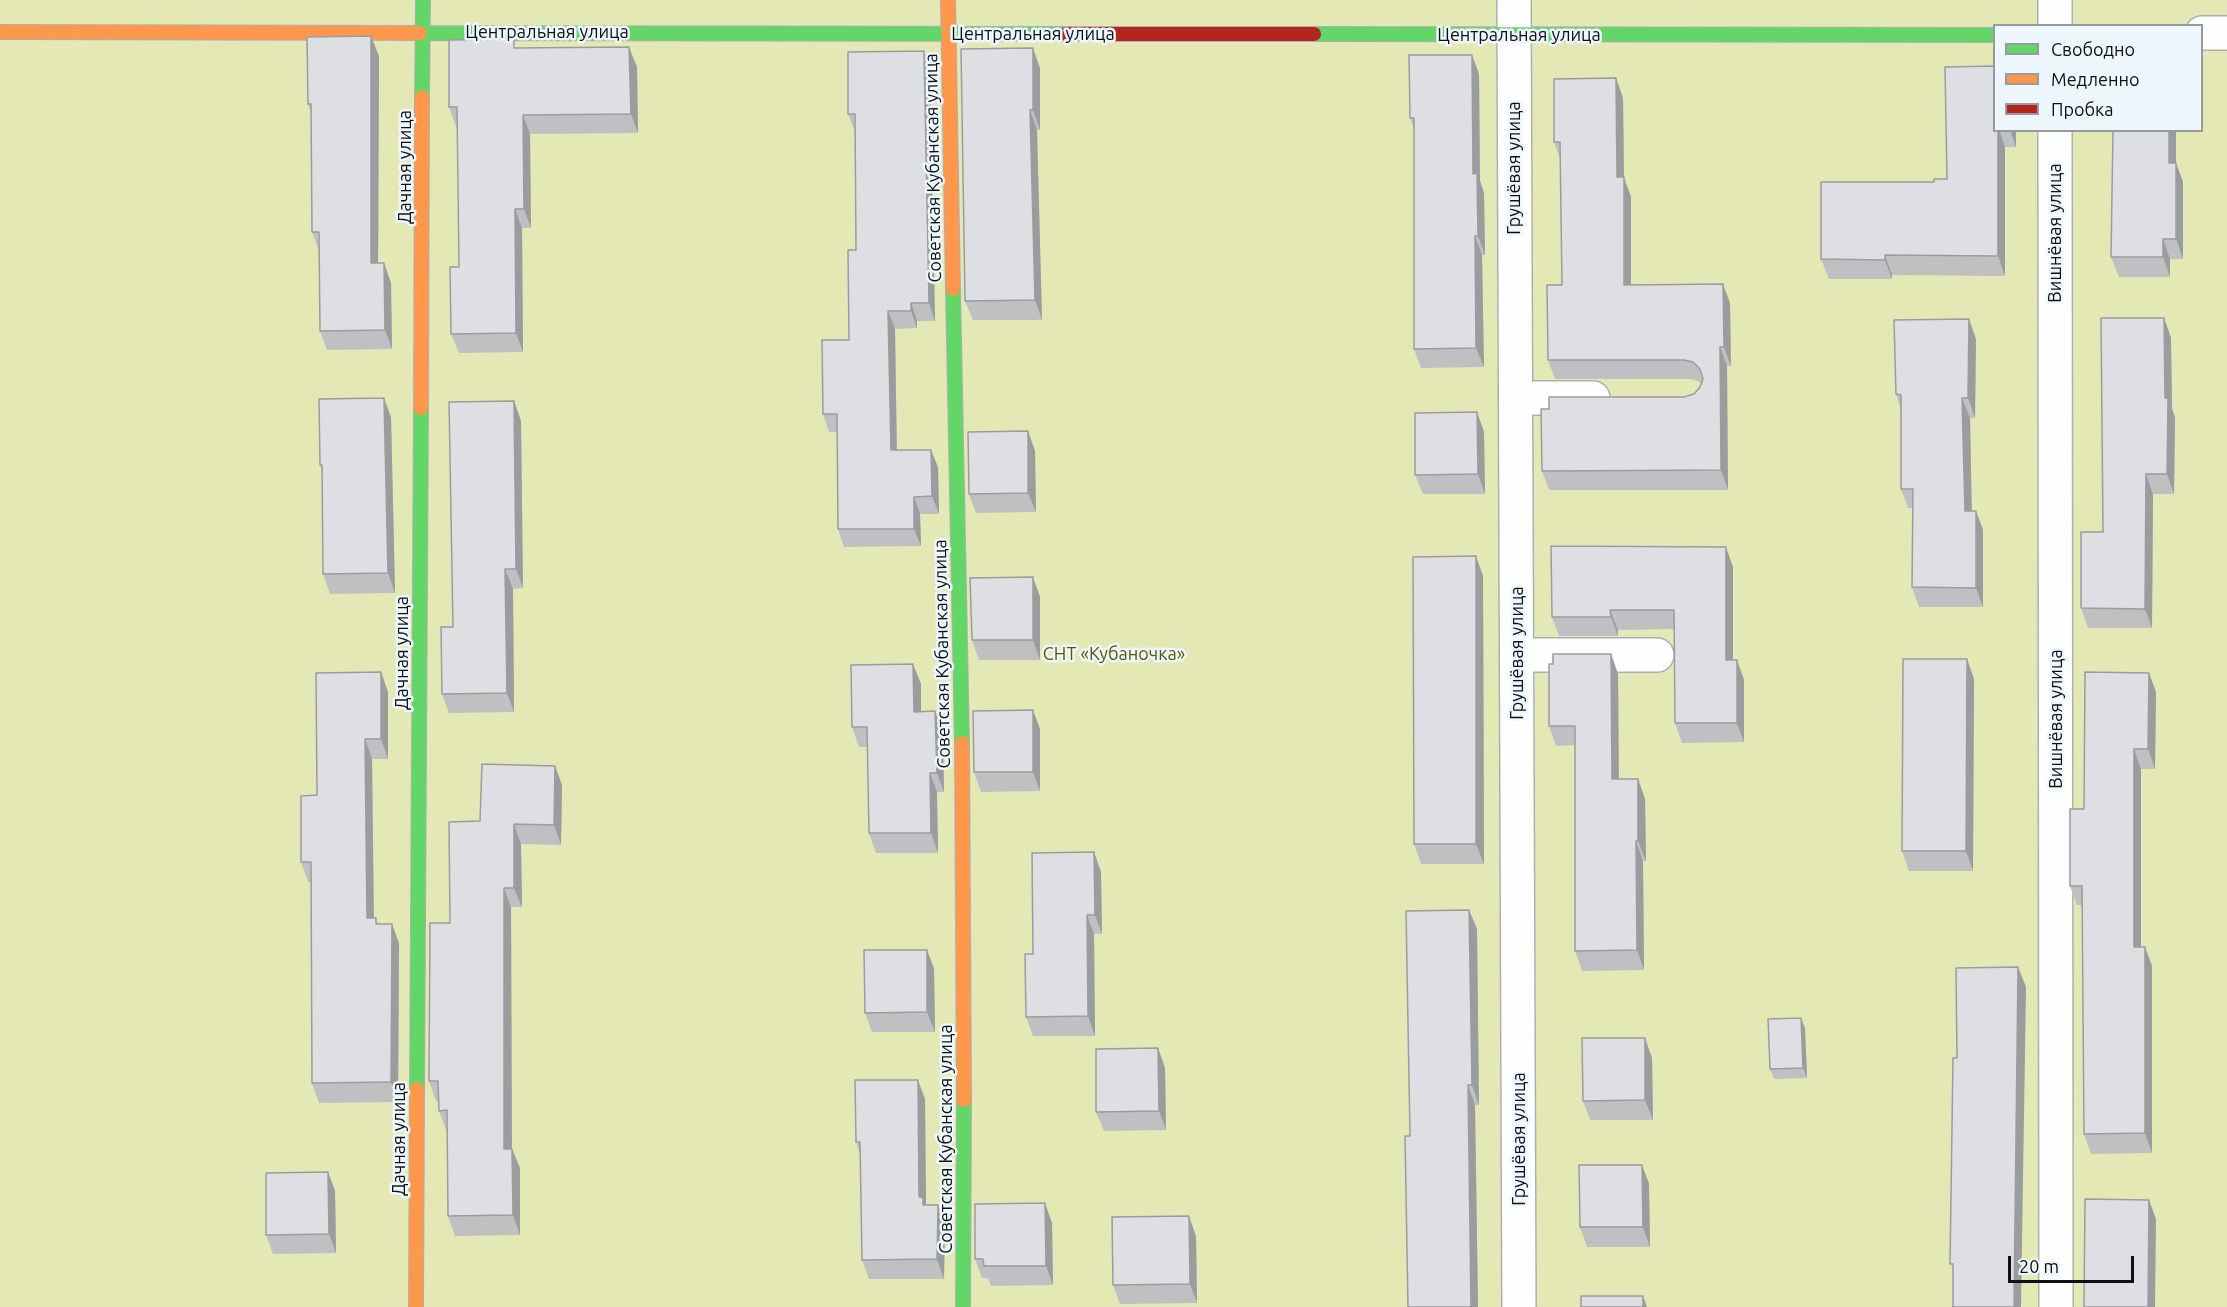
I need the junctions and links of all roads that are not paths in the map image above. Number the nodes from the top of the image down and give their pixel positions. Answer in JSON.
{"nodes":[{"id":1,"x":423,"y":0,"type":"edge"},
{"id":2,"x":948,"y":0,"type":"edge"},
{"id":3,"x":1514,"y":0,"type":"edge"},
{"id":4,"x":2055,"y":0,"type":"edge"},
{"id":5,"x":2055,"y":24,"type":"edge"},
{"id":6,"x":423,"y":31,"type":"junction"},
{"id":7,"x":0,"y":32,"type":"edge"},
{"id":8,"x":948,"y":33,"type":"junction"},
{"id":9,"x":2203,"y":33,"type":"edge"},
{"id":10,"x":2227,"y":33,"type":"edge"},
{"id":11,"x":1514,"y":35,"type":"junction"},
{"id":12,"x":1993,"y":35,"type":"edge"},
{"id":13,"x":2055,"y":132,"type":"edge"},
{"id":14,"x":1516,"y":398,"type":"junction"},
{"id":15,"x":1621,"y":398,"type":"edge"},
{"id":16,"x":1516,"y":655,"type":"junction"},
{"id":17,"x":1657,"y":655,"type":"dead end"},
{"id":18,"x":416,"y":1307,"type":"edge"},
{"id":19,"x":963,"y":1307,"type":"edge"},
{"id":20,"x":1519,"y":1307,"type":"edge"},
{"id":21,"x":2056,"y":1307,"type":"edge"}],
"edges":[{"from":1,"to":6,"type":"street","name":"Дачная улица"},
{"from":2,"to":8,"type":"street","name":"Советская Кубанская улица"},
{"from":3,"to":11,"type":"street","name":"Грушёвая улица"},
{"from":4,"to":5,"type":"street"},
{"from":6,"to":7,"type":"street","name":"Центральная улица"},
{"from":6,"to":8,"type":"street","name":"Центральная улица"},
{"from":6,"to":18,"type":"street","name":"Дачная улица"},
{"from":8,"to":11,"type":"street","name":"Центральная улица"},
{"from":8,"to":19,"type":"street","name":"Советская Кубанская улица"},
{"from":9,"to":10,"type":"street"},
{"from":11,"to":12,"type":"street","name":"Центральная улица"},
{"from":11,"to":14,"type":"street","name":"Грушёвая улица"},
{"from":13,"to":21,"type":"street","name":"Вишнёвая улица"},
{"from":14,"to":15,"type":"street"},
{"from":14,"to":16,"type":"street","name":"Грушёвая улица"},
{"from":16,"to":17,"type":"street"},
{"from":16,"to":20,"type":"street","name":"Грушёвая улица"}]}
